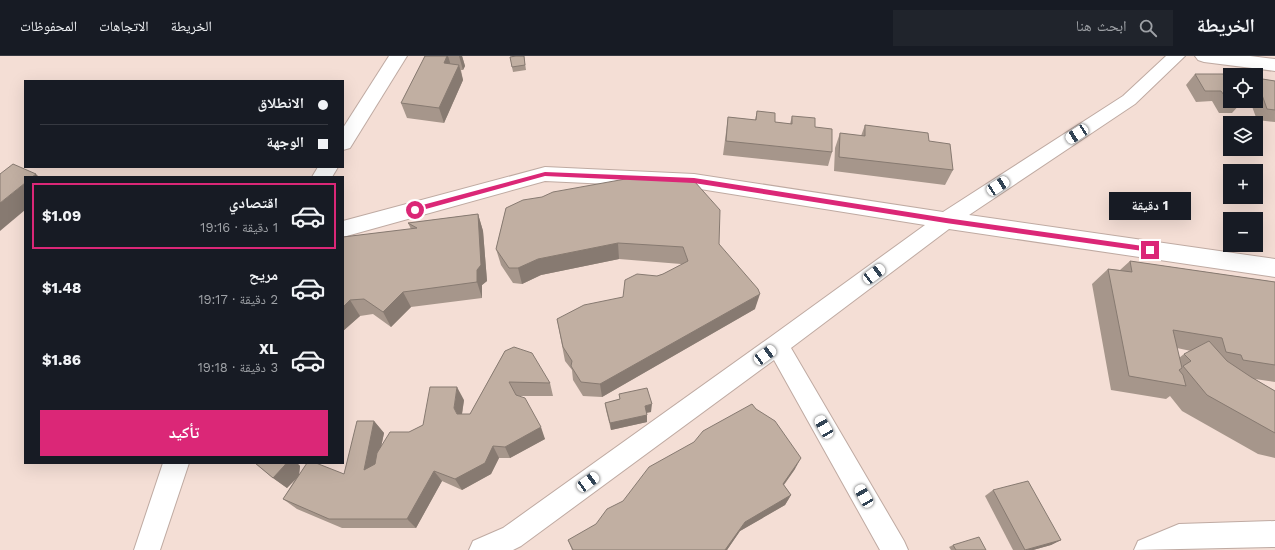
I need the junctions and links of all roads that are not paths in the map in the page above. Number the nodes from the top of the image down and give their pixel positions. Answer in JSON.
{"nodes":[{"id":1,"x":398,"y":56,"type":"edge"},
{"id":2,"x":1176,"y":56,"type":"edge"},
{"id":3,"x":1204,"y":56,"type":"edge"},
{"id":4,"x":1275,"y":65,"type":"edge"},
{"id":5,"x":344,"y":141,"type":"edge"},
{"id":6,"x":946,"y":220,"type":"junction"},
{"id":7,"x":344,"y":229,"type":"edge"},
{"id":8,"x":1275,"y":268,"type":"edge"},
{"id":9,"x":777,"y":346,"type":"junction"},
{"id":10,"x":176,"y":464,"type":"edge"},
{"id":11,"x":1275,"y":534,"type":"edge"},
{"id":12,"x":148,"y":550,"type":"edge"},
{"id":13,"x":482,"y":550,"type":"edge"},
{"id":14,"x":895,"y":550,"type":"edge"},
{"id":15,"x":1147,"y":550,"type":"edge"}],
"edges":[{"from":1,"to":5,"type":"street"},
{"from":2,"to":6,"type":"street"},
{"from":3,"to":4,"type":"street"},
{"from":6,"to":7,"type":"street"},
{"from":6,"to":8,"type":"street"},
{"from":6,"to":9,"type":"street"},
{"from":9,"to":13,"type":"street"},
{"from":9,"to":14,"type":"street"},
{"from":10,"to":12,"type":"street"},
{"from":11,"to":15,"type":"street"}]}
